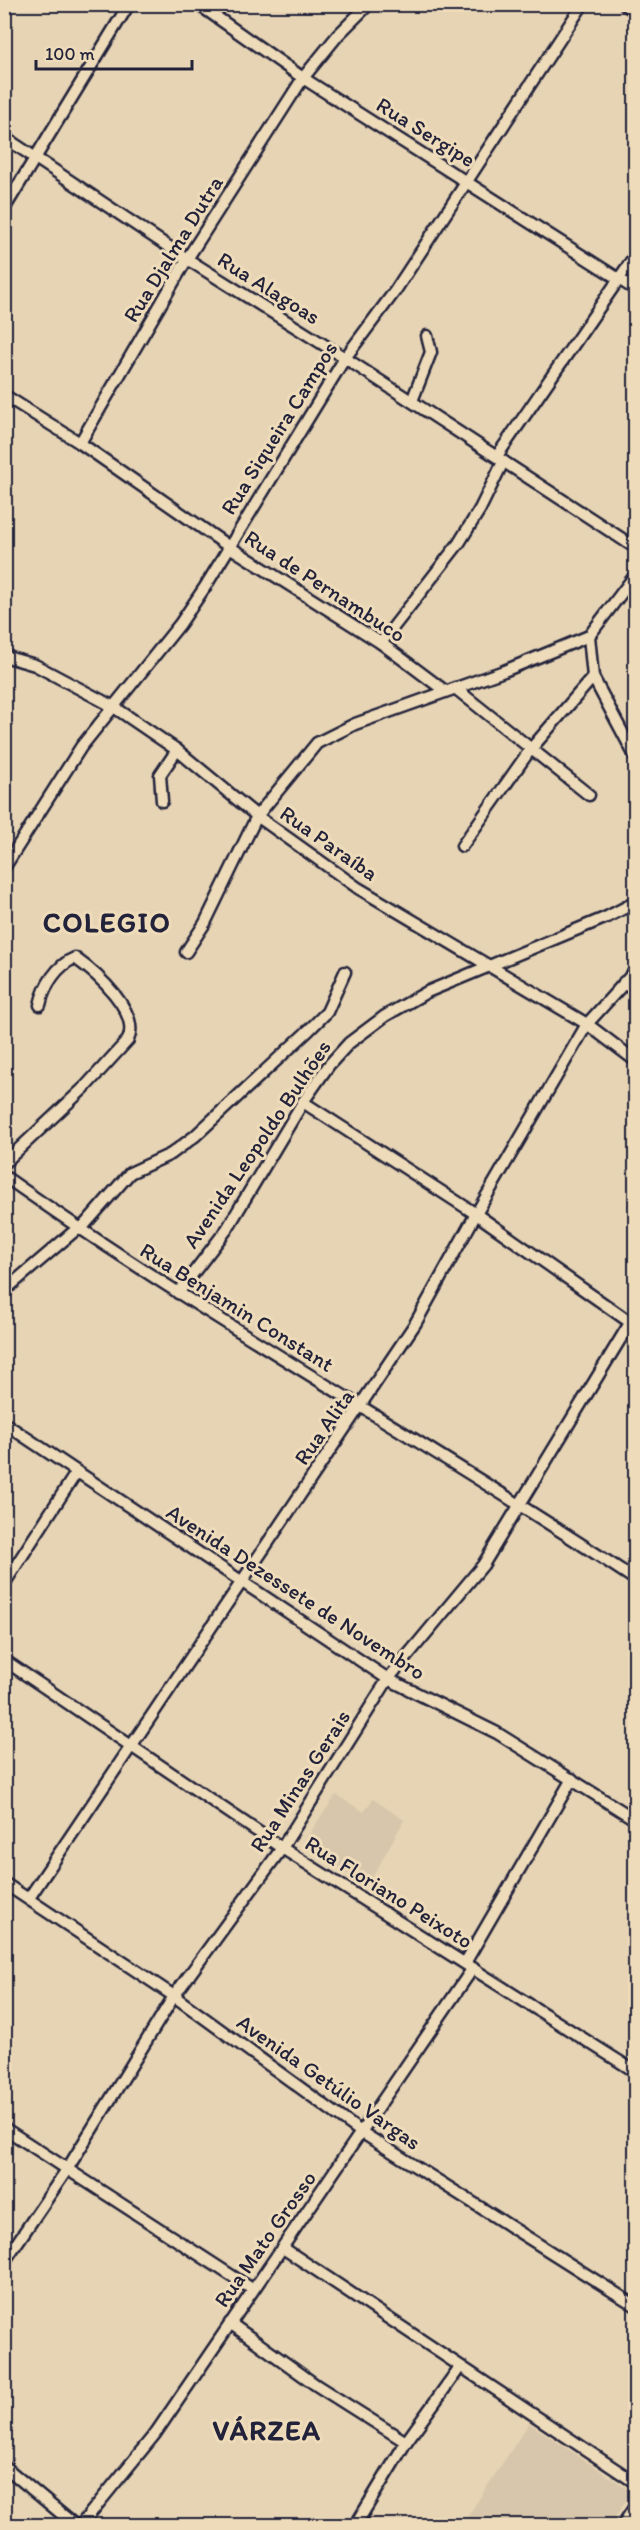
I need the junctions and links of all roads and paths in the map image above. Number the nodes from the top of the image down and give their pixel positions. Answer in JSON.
{"nodes":[{"id":1,"x":129,"y":4,"type":"edge"},
{"id":2,"x":198,"y":4,"type":"edge"},
{"id":3,"x":369,"y":4,"type":"edge"},
{"id":4,"x":583,"y":4,"type":"edge"},
{"id":5,"x":624,"y":4,"type":"edge"},
{"id":6,"x":636,"y":12,"type":"edge"},
{"id":7,"x":303,"y":78,"type":"junction"},
{"id":8,"x":4,"y":137,"type":"edge"},
{"id":9,"x":34,"y":158,"type":"junction"},
{"id":10,"x":467,"y":181,"type":"junction"},
{"id":11,"x":4,"y":209,"type":"edge"},
{"id":12,"x":636,"y":254,"type":"edge"},
{"id":13,"x":187,"y":259,"type":"junction"},
{"id":14,"x":618,"y":279,"type":"junction"},
{"id":15,"x":636,"y":290,"type":"edge"},
{"id":16,"x":427,"y":336,"type":"dead end"},
{"id":17,"x":345,"y":358,"type":"junction"},
{"id":18,"x":4,"y":395,"type":"edge"},
{"id":19,"x":412,"y":402,"type":"junction"},
{"id":20,"x":80,"y":443,"type":"junction"},
{"id":21,"x":500,"y":459,"type":"junction"},
{"id":22,"x":228,"y":546,"type":"junction"},
{"id":23,"x":636,"y":548,"type":"edge"},
{"id":24,"x":636,"y":573,"type":"edge"},
{"id":25,"x":589,"y":636,"type":"junction"},
{"id":26,"x":381,"y":643,"type":"junction"},
{"id":27,"x":5,"y":658,"type":"edge"},
{"id":28,"x":593,"y":677,"type":"junction"},
{"id":29,"x":450,"y":689,"type":"junction"},
{"id":30,"x":114,"y":707,"type":"junction"},
{"id":31,"x":177,"y":750,"type":"junction"},
{"id":32,"x":530,"y":750,"type":"junction"},
{"id":33,"x":636,"y":758,"type":"edge"},
{"id":34,"x":589,"y":795,"type":"dead end"},
{"id":35,"x":162,"y":801,"type":"dead end"},
{"id":36,"x":257,"y":816,"type":"junction"},
{"id":37,"x":462,"y":846,"type":"dead end"},
{"id":38,"x":4,"y":868,"type":"edge"},
{"id":39,"x":636,"y":902,"type":"edge"},
{"id":40,"x":186,"y":952,"type":"dead end"},
{"id":41,"x":489,"y":966,"type":"junction"},
{"id":42,"x":636,"y":970,"type":"edge"},
{"id":43,"x":345,"y":972,"type":"dead end"},
{"id":44,"x":624,"y":982,"type":"junction"},
{"id":45,"x":636,"y":993,"type":"edge"},
{"id":46,"x":40,"y":1005,"type":"dead end"},
{"id":47,"x":587,"y":1024,"type":"junction"},
{"id":48,"x":636,"y":1060,"type":"edge"},
{"id":49,"x":303,"y":1102,"type":"junction"},
{"id":50,"x":4,"y":1163,"type":"edge"},
{"id":51,"x":4,"y":1176,"type":"edge"},
{"id":52,"x":476,"y":1214,"type":"junction"},
{"id":53,"x":79,"y":1229,"type":"junction"},
{"id":54,"x":4,"y":1291,"type":"edge"},
{"id":55,"x":178,"y":1293,"type":"junction"},
{"id":56,"x":633,"y":1325,"type":"edge"},
{"id":57,"x":361,"y":1408,"type":"junction"},
{"id":58,"x":4,"y":1423,"type":"edge"},
{"id":59,"x":76,"y":1473,"type":"junction"},
{"id":60,"x":518,"y":1504,"type":"junction"},
{"id":61,"x":636,"y":1580,"type":"edge"},
{"id":62,"x":241,"y":1581,"type":"junction"},
{"id":63,"x":4,"y":1584,"type":"edge"},
{"id":64,"x":4,"y":1660,"type":"edge"},
{"id":65,"x":388,"y":1679,"type":"junction"},
{"id":66,"x":131,"y":1743,"type":"junction"},
{"id":67,"x":572,"y":1779,"type":"junction"},
{"id":68,"x":636,"y":1820,"type":"edge"},
{"id":69,"x":282,"y":1848,"type":"junction"},
{"id":70,"x":4,"y":1882,"type":"edge"},
{"id":71,"x":29,"y":1898,"type":"junction"},
{"id":72,"x":469,"y":1965,"type":"junction"},
{"id":73,"x":174,"y":1996,"type":"junction"},
{"id":74,"x":636,"y":2072,"type":"edge"},
{"id":75,"x":4,"y":2128,"type":"edge"},
{"id":76,"x":361,"y":2132,"type":"junction"},
{"id":77,"x":69,"y":2168,"type":"junction"},
{"id":78,"x":283,"y":2248,"type":"junction"},
{"id":79,"x":4,"y":2262,"type":"edge"},
{"id":80,"x":252,"y":2289,"type":"junction"},
{"id":81,"x":636,"y":2307,"type":"edge"},
{"id":82,"x":230,"y":2323,"type":"junction"},
{"id":83,"x":460,"y":2367,"type":"junction"},
{"id":84,"x":405,"y":2442,"type":"junction"},
{"id":85,"x":4,"y":2466,"type":"edge"},
{"id":86,"x":636,"y":2483,"type":"edge"},
{"id":87,"x":636,"y":2505,"type":"edge"},
{"id":88,"x":78,"y":2526,"type":"edge"},
{"id":89,"x":355,"y":2526,"type":"edge"},
{"id":90,"x":622,"y":2526,"type":"edge"}],
"edges":[{"from":1,"to":9,"type":"street"},
{"from":2,"to":7,"type":"street","name":"Rua Sergipe"},
{"from":3,"to":7,"type":"street","name":"Rua Djalma Dutra"},
{"from":4,"to":10,"type":"street","name":"Rua Siqueira Campos"},
{"from":5,"to":6,"type":"street"},
{"from":7,"to":10,"type":"street","name":"Rua Sergipe"},
{"from":7,"to":13,"type":"street","name":"Rua Djalma Dutra"},
{"from":8,"to":9,"type":"street","name":"Rua Alagoas"},
{"from":9,"to":11,"type":"street"},
{"from":9,"to":13,"type":"street","name":"Rua Alagoas"},
{"from":10,"to":14,"type":"street","name":"Rua Sergipe"},
{"from":10,"to":17,"type":"street","name":"Rua Siqueira Campos"},
{"from":12,"to":14,"type":"street"},
{"from":13,"to":17,"type":"street","name":"Rua Alagoas"},
{"from":13,"to":20,"type":"street","name":"Rua Djalma Dutra"},
{"from":14,"to":15,"type":"street","name":"Rua Sergipe"},
{"from":14,"to":21,"type":"street"},
{"from":16,"to":19,"type":"street"},
{"from":17,"to":19,"type":"street","name":"Rua Alagoas"},
{"from":17,"to":22,"type":"street","name":"Rua Siqueira Campos"},
{"from":18,"to":20,"type":"street","name":"Rua de Pernambuco"},
{"from":19,"to":21,"type":"street","name":"Rua Alagoas"},
{"from":20,"to":22,"type":"street","name":"Rua de Pernambuco"},
{"from":21,"to":23,"type":"street","name":"Rua Alagoas"},
{"from":21,"to":26,"type":"street"},
{"from":22,"to":26,"type":"street","name":"Rua de Pernambuco"},
{"from":22,"to":30,"type":"street","name":"Rua Siqueira Campos"},
{"from":24,"to":25,"type":"street"},
{"from":25,"to":28,"type":"street"},
{"from":25,"to":29,"type":"street"},
{"from":26,"to":29,"type":"street","name":"Rua de Pernambuco"},
{"from":27,"to":30,"type":"street","name":"Rua Paraíba"},
{"from":28,"to":32,"type":"street"},
{"from":28,"to":33,"type":"street"},
{"from":29,"to":32,"type":"street","name":"Rua de Pernambuco"},
{"from":29,"to":36,"type":"street"},
{"from":30,"to":31,"type":"street","name":"Rua Paraíba"},
{"from":30,"to":38,"type":"street","name":"Rua Siqueira Campos"},
{"from":31,"to":35,"type":"street"},
{"from":31,"to":36,"type":"street","name":"Rua Paraíba"},
{"from":32,"to":34,"type":"street","name":"Rua de Pernambuco"},
{"from":32,"to":37,"type":"street"},
{"from":36,"to":40,"type":"street"},
{"from":36,"to":41,"type":"street","name":"Rua Paraíba"},
{"from":39,"to":41,"type":"street","name":"Avenida Leopoldo Bulhões"},
{"from":41,"to":47,"type":"street","name":"Rua Paraíba"},
{"from":41,"to":49,"type":"street","name":"Avenida Leopoldo Bulhões"},
{"from":42,"to":44,"type":"street","name":"Rua Alita"},
{"from":43,"to":53,"type":"street"},
{"from":44,"to":45,"type":"street"},
{"from":44,"to":47,"type":"street","name":"Rua Alita"},
{"from":46,"to":50,"type":"street"},
{"from":47,"to":48,"type":"street","name":"Rua Paraíba"},
{"from":47,"to":52,"type":"street","name":"Rua Alita"},
{"from":49,"to":52,"type":"street"},
{"from":49,"to":55,"type":"street","name":"Avenida Leopoldo Bulhões"},
{"from":51,"to":53,"type":"street","name":"Rua Benjamin Constant"},
{"from":52,"to":56,"type":"street"},
{"from":52,"to":57,"type":"street","name":"Rua Alita"},
{"from":53,"to":54,"type":"street"},
{"from":53,"to":55,"type":"street","name":"Rua Benjamin Constant"},
{"from":55,"to":57,"type":"street","name":"Rua Benjamin Constant"},
{"from":56,"to":60,"type":"street","name":"Rua Minas Gerais"},
{"from":57,"to":60,"type":"street","name":"Rua Benjamin Constant"},
{"from":57,"to":62,"type":"street","name":"Rua Alita"},
{"from":58,"to":59,"type":"street","name":"Avenida Dezessete de Novembro"},
{"from":59,"to":62,"type":"street","name":"Avenida Dezessete de Novembro"},
{"from":59,"to":63,"type":"street"},
{"from":60,"to":61,"type":"street","name":"Rua Benjamin Constant"},
{"from":60,"to":65,"type":"street","name":"Rua Minas Gerais"},
{"from":62,"to":65,"type":"street","name":"Avenida Dezessete de Novembro"},
{"from":62,"to":66,"type":"street","name":"Rua Alita"},
{"from":64,"to":66,"type":"street","name":"Rua Floriano Peixoto"},
{"from":65,"to":67,"type":"street","name":"Avenida Dezessete de Novembro"},
{"from":65,"to":69,"type":"street","name":"Rua Minas Gerais"},
{"from":66,"to":69,"type":"street","name":"Rua Floriano Peixoto"},
{"from":66,"to":71,"type":"street","name":"Rua Alita"},
{"from":67,"to":68,"type":"street","name":"Avenida Dezessete de Novembro"},
{"from":67,"to":72,"type":"street","name":"Rua Mato Grosso"},
{"from":69,"to":72,"type":"street","name":"Rua Floriano Peixoto"},
{"from":69,"to":73,"type":"street","name":"Rua Minas Gerais"},
{"from":70,"to":71,"type":"street","name":"Avenida Getúlio Vargas"},
{"from":71,"to":73,"type":"street","name":"Avenida Getúlio Vargas"},
{"from":72,"to":74,"type":"street","name":"Rua Floriano Peixoto"},
{"from":72,"to":76,"type":"street","name":"Rua Mato Grosso"},
{"from":73,"to":76,"type":"street","name":"Avenida Getúlio Vargas"},
{"from":73,"to":77,"type":"street","name":"Rua Minas Gerais"},
{"from":75,"to":77,"type":"street"},
{"from":76,"to":78,"type":"street","name":"Rua Mato Grosso"},
{"from":76,"to":81,"type":"street","name":"Avenida Getúlio Vargas"},
{"from":77,"to":79,"type":"street","name":"Rua Minas Gerais"},
{"from":77,"to":80,"type":"street"},
{"from":78,"to":80,"type":"street","name":"Rua Mato Grosso"},
{"from":78,"to":83,"type":"street"},
{"from":80,"to":82,"type":"street","name":"Rua Mato Grosso"},
{"from":82,"to":84,"type":"street"},
{"from":82,"to":88,"type":"street","name":"Rua Mato Grosso"},
{"from":83,"to":84,"type":"street"},
{"from":83,"to":86,"type":"street"},
{"from":84,"to":89,"type":"street"},
{"from":85,"to":88,"type":"street"},
{"from":87,"to":90,"type":"street"}]}
